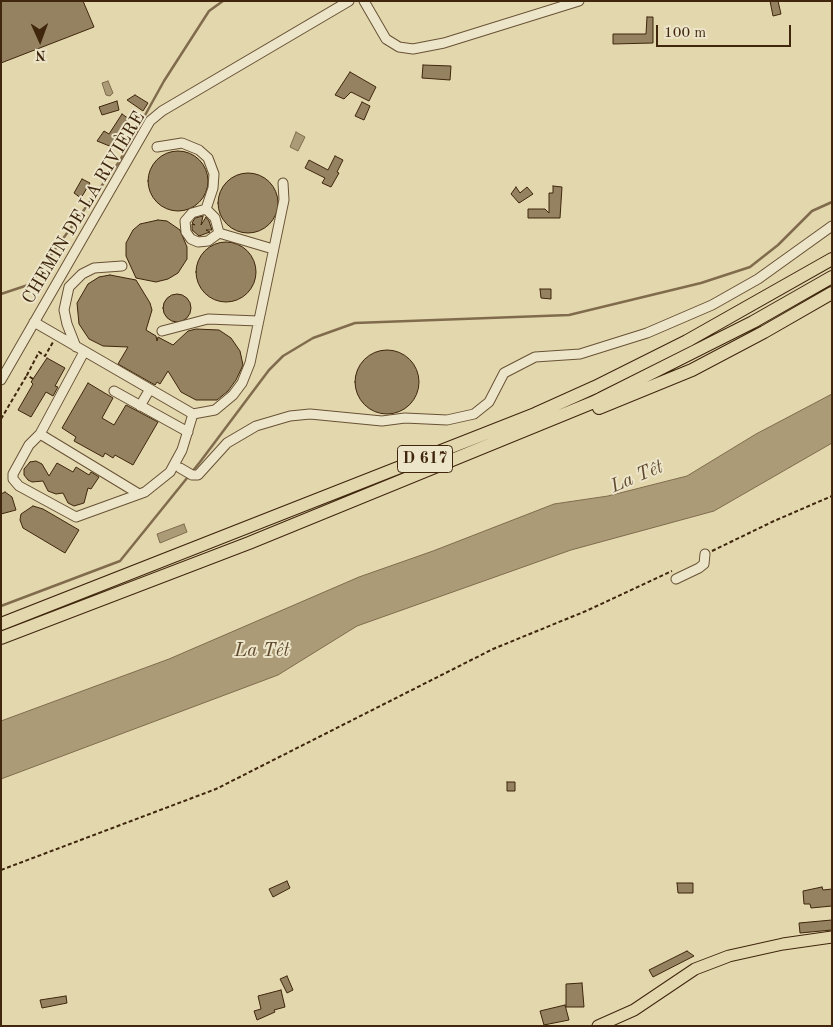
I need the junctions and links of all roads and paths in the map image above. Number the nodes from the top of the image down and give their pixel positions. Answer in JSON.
{"nodes":[{"id":1,"x":349,"y":1,"type":"edge"},
{"id":2,"x":364,"y":1,"type":"edge"},
{"id":3,"x":579,"y":1,"type":"edge"},
{"id":4,"x":157,"y":146,"type":"dead end"},
{"id":5,"x":283,"y":183,"type":"dead end"},
{"id":6,"x":206,"y":209,"type":"junction"},
{"id":7,"x":832,"y":226,"type":"edge"},
{"id":8,"x":220,"y":233,"type":"junction"},
{"id":9,"x":273,"y":250,"type":"junction"},
{"id":10,"x":832,"y":259,"type":"edge"},
{"id":11,"x":122,"y":266,"type":"dead end"},
{"id":12,"x":832,"y":276,"type":"edge"},
{"id":13,"x":832,"y":293,"type":"edge"},
{"id":14,"x":258,"y":321,"type":"junction"},
{"id":15,"x":34,"y":322,"type":"junction"},
{"id":16,"x":162,"y":331,"type":"dead end"},
{"id":17,"x":57,"y":336,"type":"junction"},
{"id":18,"x":80,"y":349,"type":"junction"},
{"id":19,"x":27,"y":375,"type":"junction"},
{"id":20,"x":33,"y":379,"type":"dead end"},
{"id":21,"x":1,"y":380,"type":"edge"},
{"id":22,"x":150,"y":389,"type":"junction"},
{"id":23,"x":114,"y":391,"type":"dead end"},
{"id":24,"x":140,"y":406,"type":"junction"},
{"id":25,"x":193,"y":414,"type":"junction"},
{"id":26,"x":1,"y":419,"type":"edge"},
{"id":27,"x":188,"y":432,"type":"junction"},
{"id":28,"x":40,"y":434,"type":"junction"},
{"id":29,"x":487,"y":448,"type":"junction"},
{"id":30,"x":186,"y":472,"type":"dead end"},
{"id":31,"x":139,"y":494,"type":"junction"},
{"id":32,"x":832,"y":496,"type":"edge"},
{"id":33,"x":705,"y":554,"type":"joint"},
{"id":34,"x":676,"y":569,"type":"dead end"},
{"id":35,"x":676,"y":580,"type":"dead end"},
{"id":36,"x":1,"y":624,"type":"edge"},
{"id":37,"x":1,"y":638,"type":"edge"},
{"id":38,"x":1,"y":870,"type":"edge"},
{"id":39,"x":832,"y":937,"type":"edge"},
{"id":40,"x":598,"y":1026,"type":"edge"}],
"edges":[{"from":1,"to":15,"type":"street","name":"CHEMIN DE LA RIVIÈRE"},
{"from":2,"to":3,"type":"street"},
{"from":4,"to":6,"type":"street"},
{"from":5,"to":9,"type":"street"},
{"from":6,"to":8,"type":"street"},
{"from":6,"to":8,"type":"street"},
{"from":7,"to":30,"type":"street"},
{"from":8,"to":9,"type":"street"},
{"from":9,"to":14,"type":"street"},
{"from":10,"to":36,"type":"highway","number":"D 617"},
{"from":11,"to":18,"type":"street"},
{"from":12,"to":29,"type":"highway","number":"D 617"},
{"from":13,"to":29,"type":"highway"},
{"from":14,"to":16,"type":"street"},
{"from":14,"to":25,"type":"street"},
{"from":15,"to":17,"type":"street"},
{"from":15,"to":21,"type":"street","name":"CHEMIN DE LA RIVIÈRE"},
{"from":17,"to":18,"type":"street"},
{"from":17,"to":19,"type":"path"},
{"from":18,"to":22,"type":"street"},
{"from":18,"to":28,"type":"street"},
{"from":19,"to":20,"type":"path"},
{"from":19,"to":26,"type":"path"},
{"from":22,"to":24,"type":"street"},
{"from":22,"to":25,"type":"street"},
{"from":23,"to":24,"type":"street"},
{"from":24,"to":27,"type":"street"},
{"from":25,"to":27,"type":"street"},
{"from":27,"to":31,"type":"street"},
{"from":28,"to":31,"type":"street"},
{"from":28,"to":31,"type":"street"},
{"from":29,"to":37,"type":"highway","number":"D 617"},
{"from":32,"to":33,"type":"path"},
{"from":33,"to":35,"type":"street"},
{"from":34,"to":38,"type":"path"},
{"from":39,"to":40,"type":"main road"}]}
